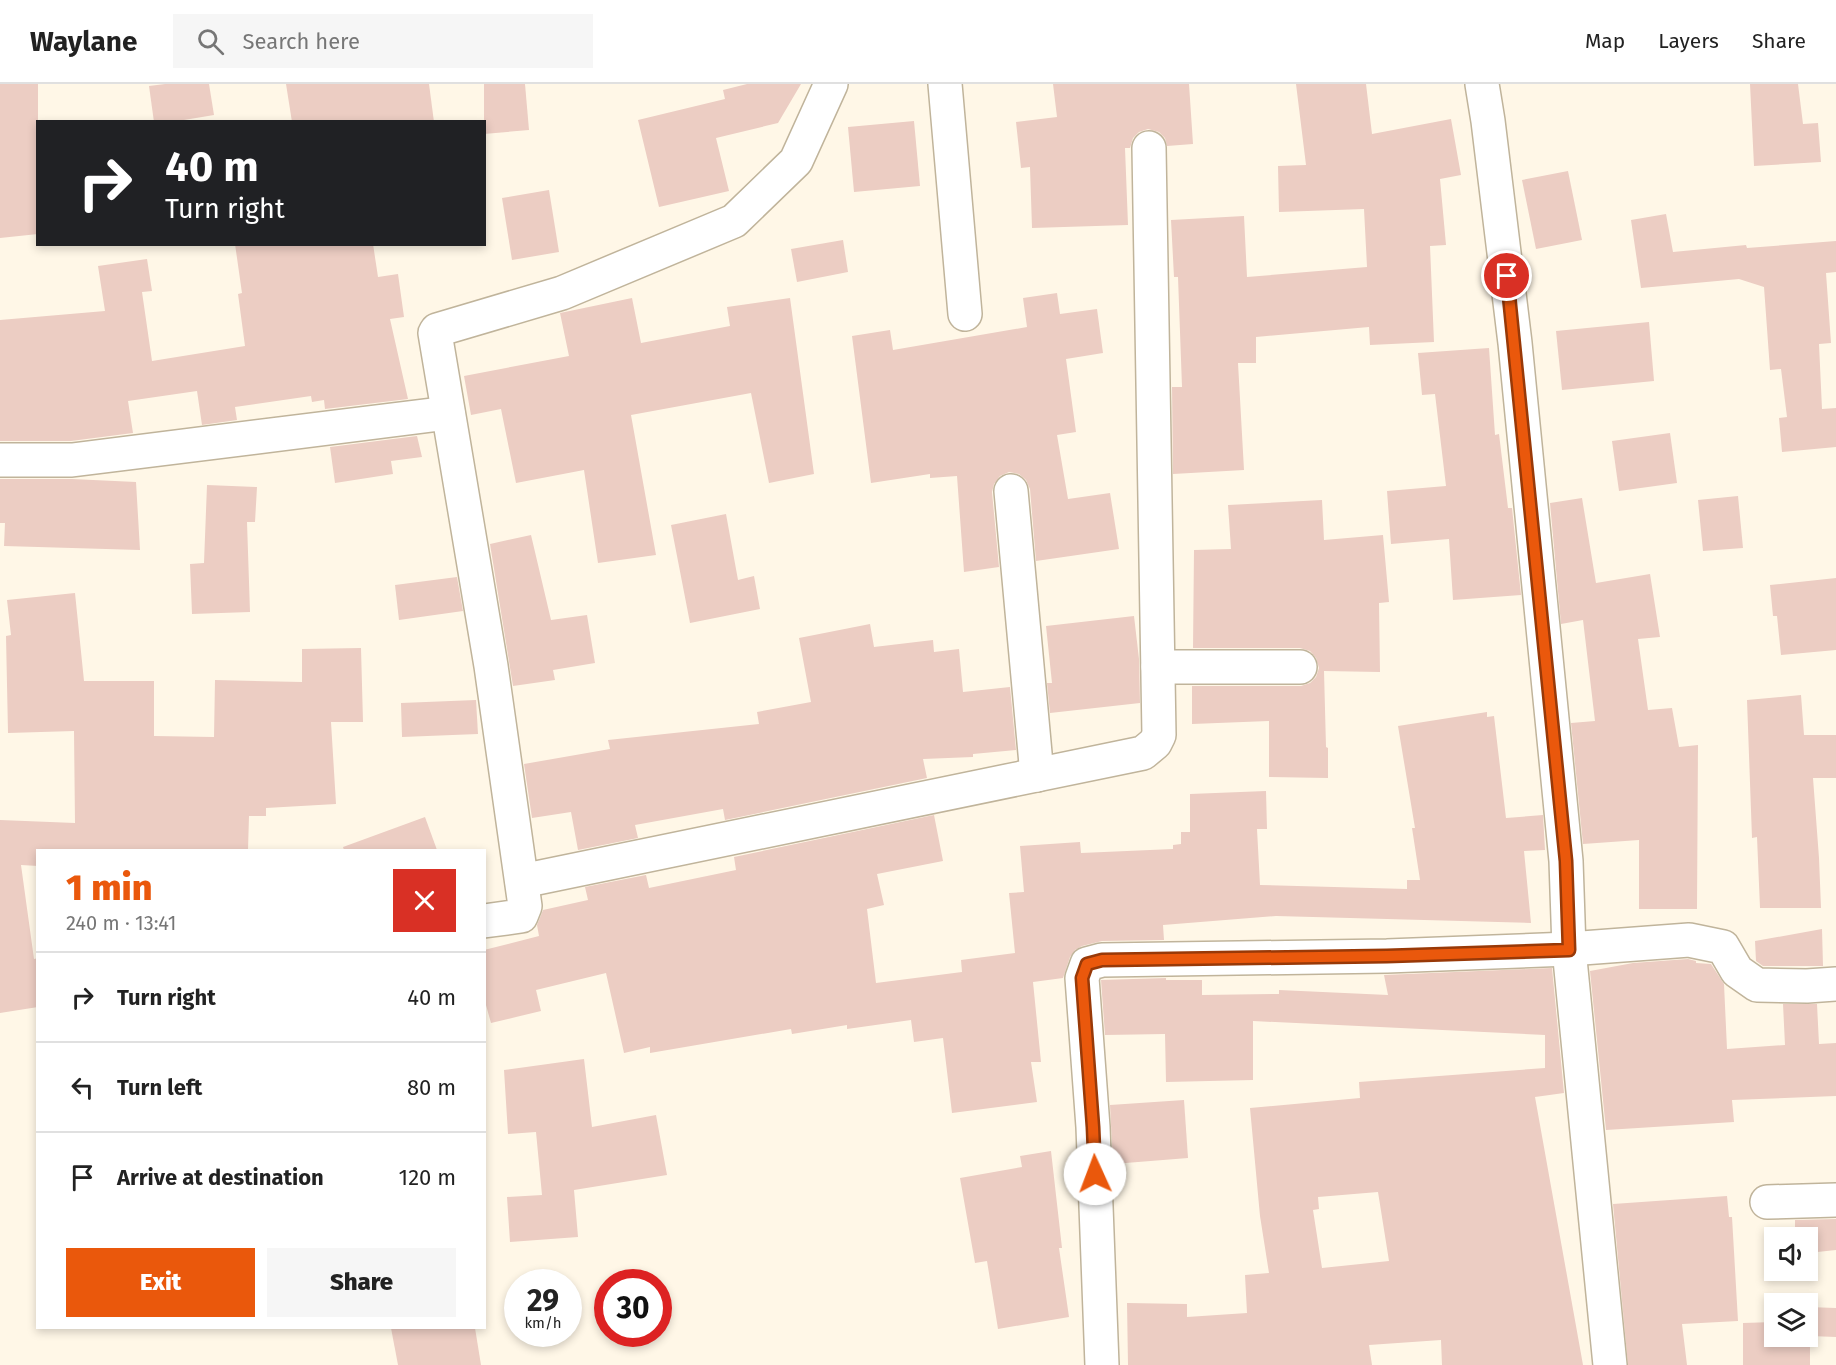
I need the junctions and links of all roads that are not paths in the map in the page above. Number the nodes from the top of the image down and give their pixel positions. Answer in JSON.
{"nodes":[{"id":1,"x":831,"y":84,"type":"edge"},
{"id":2,"x":945,"y":84,"type":"edge"},
{"id":3,"x":1482,"y":84,"type":"edge"},
{"id":4,"x":1149,"y":148,"type":"dead end"},
{"id":5,"x":965,"y":314,"type":"dead end"},
{"id":6,"x":448,"y":413,"type":"junction"},
{"id":7,"x":0,"y":460,"type":"edge"},
{"id":8,"x":1011,"y":491,"type":"dead end"},
{"id":9,"x":1158,"y":666,"type":"junction"},
{"id":10,"x":1300,"y":667,"type":"dead end"},
{"id":11,"x":1037,"y":775,"type":"junction"},
{"id":12,"x":522,"y":881,"type":"junction"},
{"id":13,"x":486,"y":921,"type":"edge"},
{"id":14,"x":1569,"y":950,"type":"junction"},
{"id":15,"x":1836,"y":984,"type":"edge"},
{"id":16,"x":1836,"y":1200,"type":"edge"},
{"id":17,"x":1767,"y":1202,"type":"dead end"},
{"id":18,"x":1102,"y":1365,"type":"edge"},
{"id":19,"x":1610,"y":1365,"type":"edge"}],
"edges":[{"from":1,"to":6,"type":"street"},
{"from":2,"to":5,"type":"street"},
{"from":3,"to":14,"type":"street"},
{"from":4,"to":9,"type":"street"},
{"from":6,"to":7,"type":"street"},
{"from":6,"to":12,"type":"street"},
{"from":8,"to":11,"type":"street"},
{"from":9,"to":10,"type":"street"},
{"from":9,"to":11,"type":"street"},
{"from":11,"to":12,"type":"street"},
{"from":12,"to":13,"type":"street"},
{"from":14,"to":15,"type":"street"},
{"from":14,"to":18,"type":"street"},
{"from":14,"to":19,"type":"street"},
{"from":16,"to":17,"type":"street"}]}
